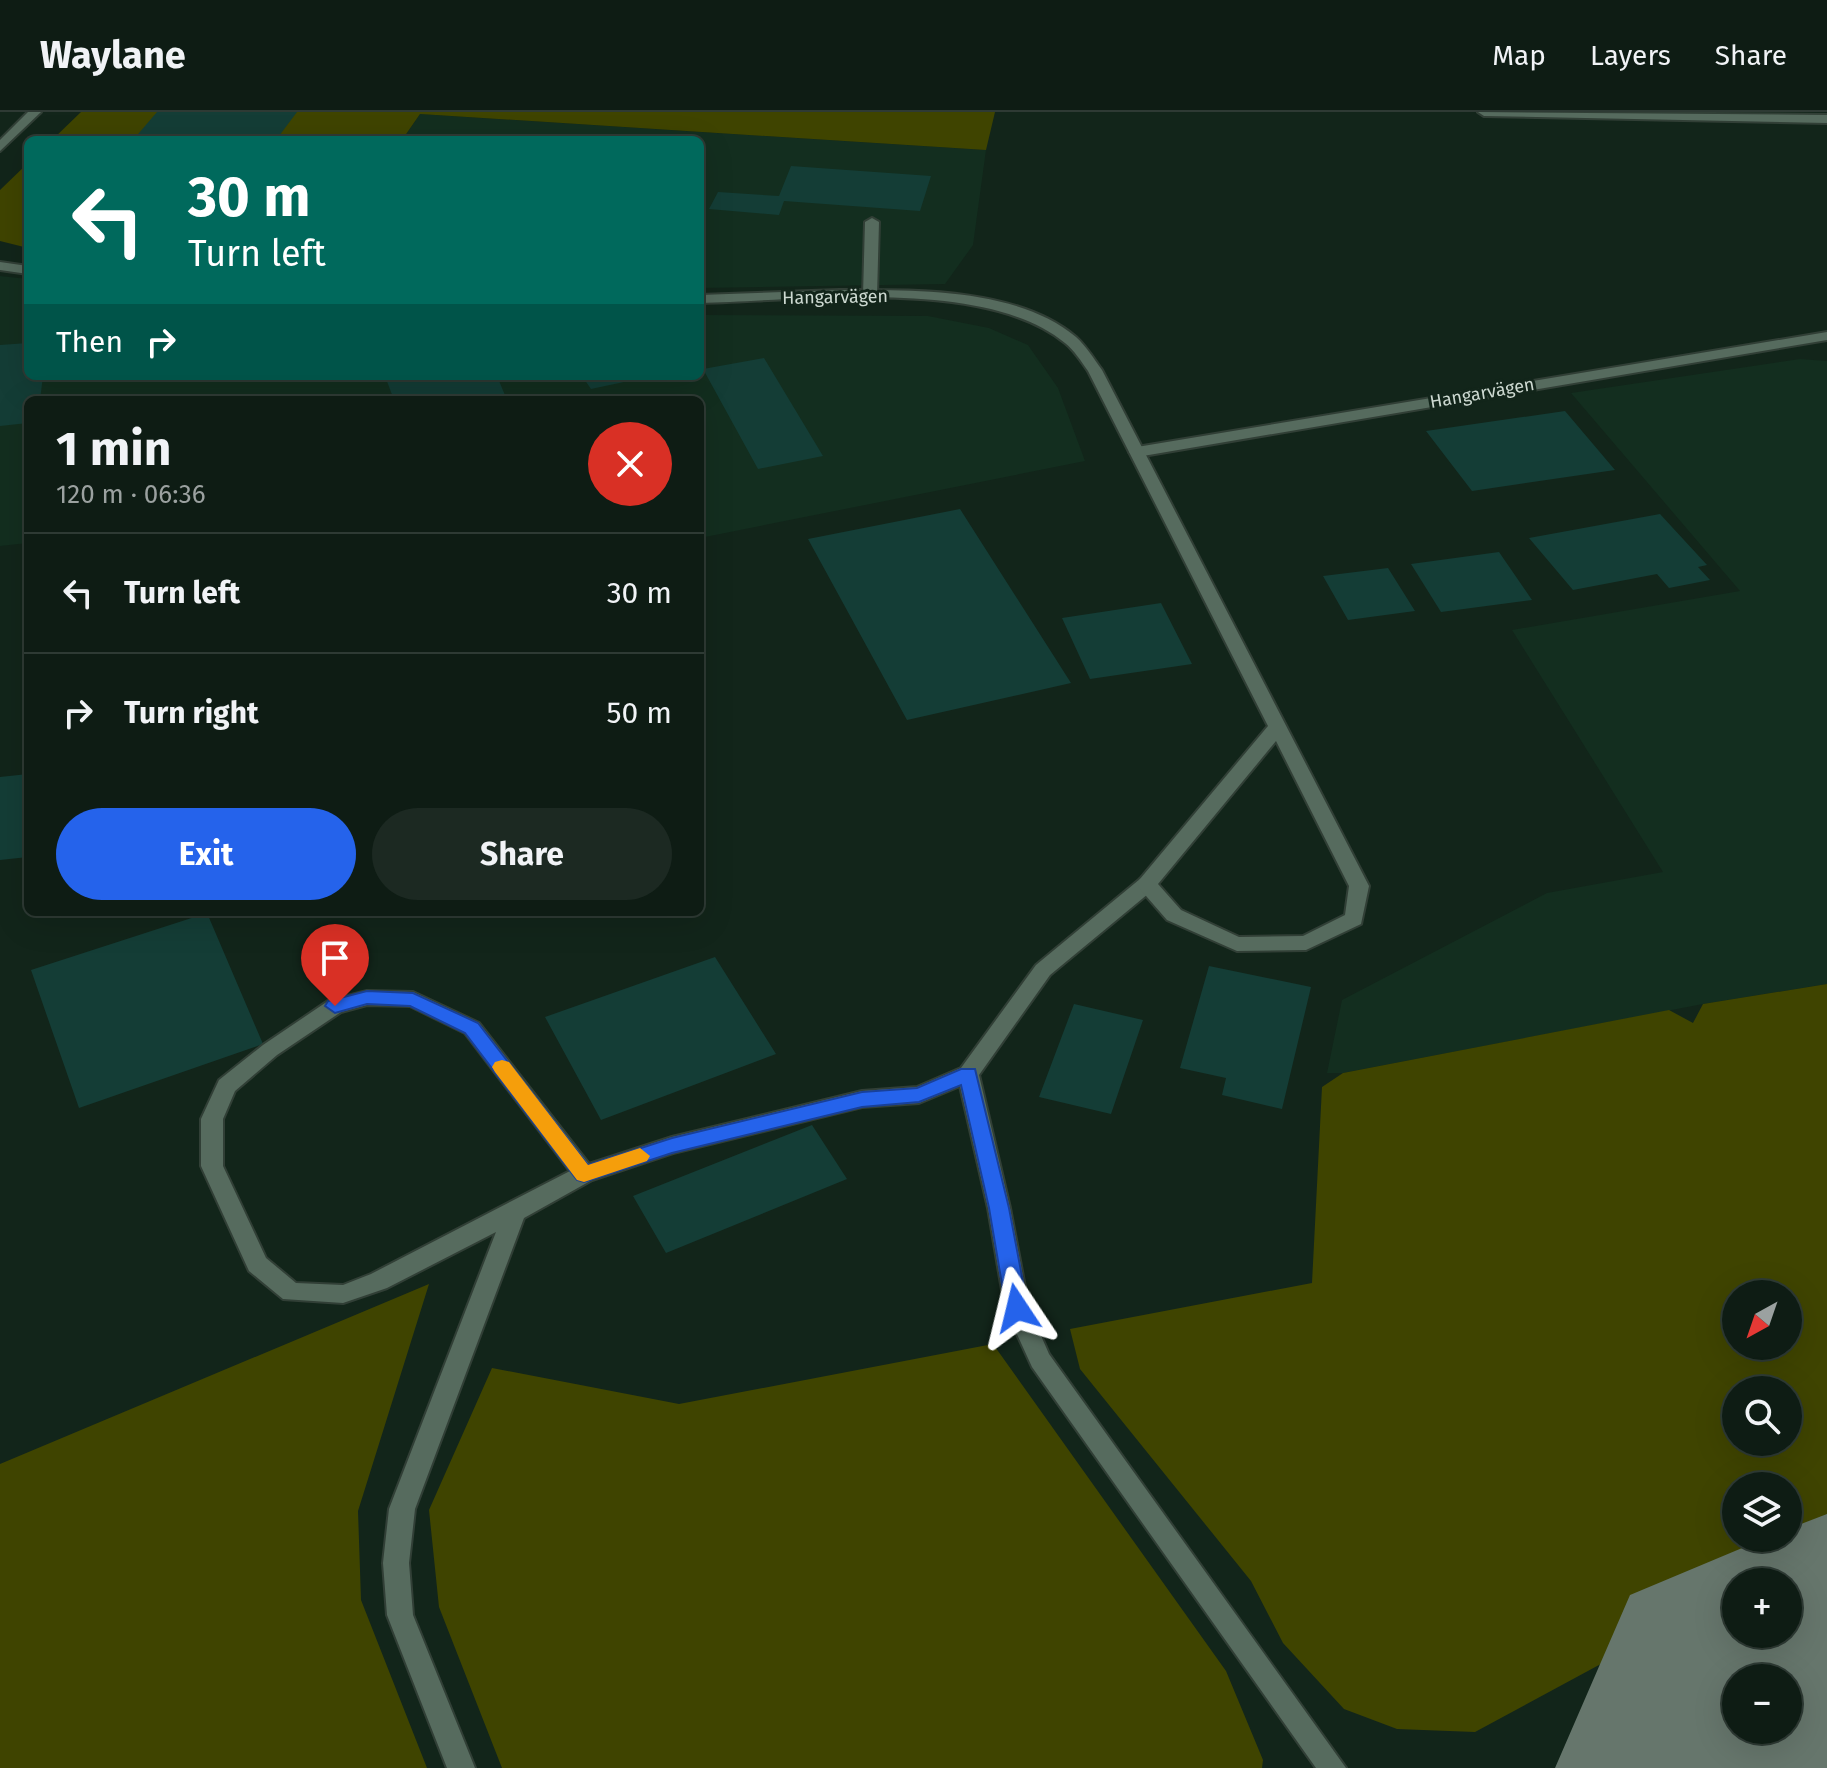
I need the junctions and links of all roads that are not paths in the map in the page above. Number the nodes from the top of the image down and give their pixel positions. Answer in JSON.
{"nodes":[{"id":1,"x":35,"y":112,"type":"edge"},
{"id":2,"x":1484,"y":112,"type":"edge"},
{"id":3,"x":1827,"y":119,"type":"edge"},
{"id":4,"x":0,"y":147,"type":"edge"},
{"id":5,"x":872,"y":222,"type":"dead end"},
{"id":6,"x":0,"y":266,"type":"edge"},
{"id":7,"x":24,"y":269,"type":"edge"},
{"id":8,"x":870,"y":296,"type":"junction"},
{"id":9,"x":704,"y":299,"type":"edge"},
{"id":10,"x":1827,"y":336,"type":"edge"},
{"id":11,"x":1137,"y":452,"type":"junction"},
{"id":12,"x":1276,"y":729,"type":"junction"},
{"id":13,"x":1147,"y":884,"type":"junction"},
{"id":14,"x":968,"y":1074,"type":"junction"},
{"id":15,"x":584,"y":1174,"type":"junction"},
{"id":16,"x":515,"y":1212,"type":"junction"},
{"id":17,"x":461,"y":1768,"type":"edge"},
{"id":18,"x":1332,"y":1768,"type":"edge"}],
"edges":[{"from":1,"to":4,"type":"street"},
{"from":2,"to":3,"type":"street"},
{"from":5,"to":8,"type":"street"},
{"from":6,"to":7,"type":"street"},
{"from":8,"to":9,"type":"street","name":"Hangarvägen"},
{"from":8,"to":11,"type":"street","name":"Hangarvägen"},
{"from":10,"to":11,"type":"street","name":"Hangarvägen"},
{"from":11,"to":12,"type":"street","name":"Hangarvägen"},
{"from":12,"to":13,"type":"street"},
{"from":12,"to":13,"type":"street","name":"Hangarvägen"},
{"from":13,"to":14,"type":"street"},
{"from":14,"to":15,"type":"street"},
{"from":14,"to":18,"type":"street"},
{"from":15,"to":16,"type":"street"},
{"from":15,"to":16,"type":"street"},
{"from":16,"to":17,"type":"street"}]}
